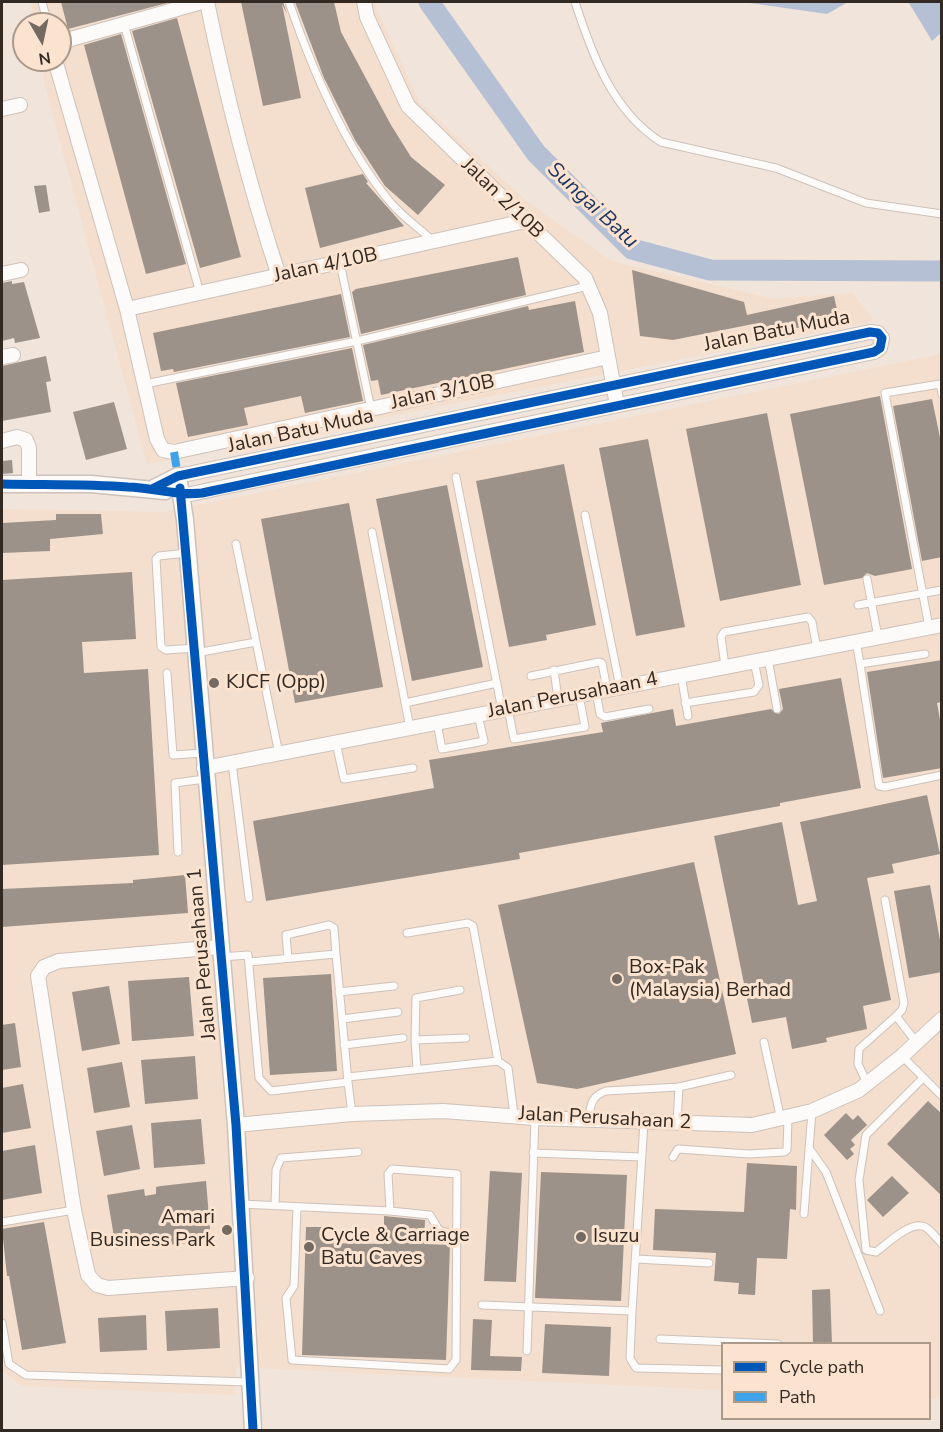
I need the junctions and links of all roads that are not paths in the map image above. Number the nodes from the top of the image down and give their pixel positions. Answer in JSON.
{"nodes":[{"id":1,"x":205,"y":2,"type":"edge"},
{"id":2,"x":289,"y":2,"type":"edge"},
{"id":3,"x":364,"y":2,"type":"edge"},
{"id":4,"x":575,"y":2,"type":"edge"},
{"id":5,"x":123,"y":23,"type":"junction"},
{"id":6,"x":72,"y":38,"type":"edge"},
{"id":7,"x":58,"y":72,"type":"edge"},
{"id":8,"x":20,"y":105,"type":"dead end"},
{"id":9,"x":2,"y":109,"type":"edge"},
{"id":10,"x":942,"y":214,"type":"edge"},
{"id":11,"x":525,"y":221,"type":"junction"},
{"id":12,"x":434,"y":242,"type":"junction"},
{"id":13,"x":340,"y":263,"type":"junction"},
{"id":14,"x":21,"y":270,"type":"dead end"},
{"id":15,"x":2,"y":274,"type":"edge"},
{"id":16,"x":279,"y":276,"type":"junction"},
{"id":17,"x":590,"y":286,"type":"junction"},
{"id":18,"x":200,"y":293,"type":"junction"},
{"id":19,"x":127,"y":309,"type":"junction"},
{"id":20,"x":357,"y":341,"type":"junction"},
{"id":21,"x":608,"y":357,"type":"junction"},
{"id":22,"x":612,"y":383,"type":"junction"},
{"id":23,"x":146,"y":384,"type":"junction"},
{"id":24,"x":942,"y":394,"type":"edge"},
{"id":25,"x":616,"y":405,"type":"junction"},
{"id":26,"x":371,"y":409,"type":"junction"},
{"id":27,"x":2,"y":441,"type":"edge"},
{"id":28,"x":178,"y":476,"type":"junction"},
{"id":29,"x":456,"y":477,"type":"dead end"},
{"id":30,"x":2,"y":484,"type":"edge"},
{"id":31,"x":29,"y":484,"type":"junction"},
{"id":32,"x":154,"y":488,"type":"junction"},
{"id":33,"x":181,"y":496,"type":"junction"},
{"id":34,"x":585,"y":515,"type":"dead end"},
{"id":35,"x":372,"y":532,"type":"dead end"},
{"id":36,"x":236,"y":544,"type":"dead end"},
{"id":37,"x":188,"y":553,"type":"junction"},
{"id":38,"x":867,"y":579,"type":"dead end"},
{"id":39,"x":942,"y":590,"type":"edge"},
{"id":40,"x":923,"y":594,"type":"junction"},
{"id":41,"x":871,"y":603,"type":"junction"},
{"id":42,"x":858,"y":605,"type":"dead end"},
{"id":43,"x":935,"y":626,"type":"edge"},
{"id":44,"x":878,"y":637,"type":"junction"},
{"id":45,"x":856,"y":641,"type":"junction"},
{"id":46,"x":256,"y":642,"type":"junction"},
{"id":47,"x":817,"y":649,"type":"junction"},
{"id":48,"x":196,"y":651,"type":"junction"},
{"id":49,"x":925,"y":654,"type":"dead end"},
{"id":50,"x":761,"y":659,"type":"junction"},
{"id":51,"x":860,"y":664,"type":"junction"},
{"id":52,"x":725,"y":666,"type":"junction"},
{"id":53,"x":554,"y":670,"type":"junction"},
{"id":54,"x":167,"y":673,"type":"dead end"},
{"id":55,"x":681,"y":675,"type":"junction"},
{"id":56,"x":531,"y":676,"type":"dead end"},
{"id":57,"x":497,"y":683,"type":"junction"},
{"id":58,"x":608,"y":689,"type":"junction"},
{"id":59,"x":579,"y":694,"type":"junction"},
{"id":60,"x":558,"y":699,"type":"junction"},
{"id":61,"x":405,"y":703,"type":"junction"},
{"id":62,"x":685,"y":703,"type":"junction"},
{"id":63,"x":505,"y":709,"type":"junction"},
{"id":64,"x":649,"y":709,"type":"dead end"},
{"id":65,"x":777,"y":709,"type":"dead end"},
{"id":66,"x":478,"y":714,"type":"junction"},
{"id":67,"x":688,"y":716,"type":"dead end"},
{"id":68,"x":436,"y":723,"type":"junction"},
{"id":69,"x":410,"y":728,"type":"junction"},
{"id":70,"x":336,"y":743,"type":"junction"},
{"id":71,"x":279,"y":754,"type":"junction"},
{"id":72,"x":232,"y":763,"type":"junction"},
{"id":73,"x":204,"y":767,"type":"junction"},
{"id":74,"x":413,"y":768,"type":"dead end"},
{"id":75,"x":942,"y":775,"type":"edge"},
{"id":76,"x":178,"y":852,"type":"dead end"},
{"id":77,"x":249,"y":898,"type":"dead end"},
{"id":78,"x":885,"y":900,"type":"dead end"},
{"id":79,"x":407,"y":933,"type":"dead end"},
{"id":80,"x":220,"y":952,"type":"junction"},
{"id":81,"x":336,"y":954,"type":"junction"},
{"id":82,"x":288,"y":958,"type":"junction"},
{"id":83,"x":249,"y":962,"type":"junction"},
{"id":84,"x":394,"y":986,"type":"dead end"},
{"id":85,"x":460,"y":990,"type":"dead end"},
{"id":86,"x":339,"y":992,"type":"junction"},
{"id":87,"x":398,"y":1012,"type":"dead end"},
{"id":88,"x":896,"y":1016,"type":"junction"},
{"id":89,"x":342,"y":1019,"type":"junction"},
{"id":90,"x":942,"y":1019,"type":"edge"},
{"id":91,"x":403,"y":1038,"type":"dead end"},
{"id":92,"x":466,"y":1038,"type":"dead end"},
{"id":93,"x":415,"y":1040,"type":"junction"},
{"id":94,"x":764,"y":1042,"type":"dead end"},
{"id":95,"x":917,"y":1043,"type":"junction"},
{"id":96,"x":344,"y":1045,"type":"junction"},
{"id":97,"x":902,"y":1056,"type":"junction"},
{"id":98,"x":498,"y":1061,"type":"junction"},
{"id":99,"x":417,"y":1069,"type":"junction"},
{"id":100,"x":732,"y":1075,"type":"dead end"},
{"id":101,"x":923,"y":1078,"type":"junction"},
{"id":102,"x":348,"y":1079,"type":"junction"},
{"id":103,"x":867,"y":1083,"type":"junction"},
{"id":104,"x":678,"y":1087,"type":"junction"},
{"id":105,"x":942,"y":1096,"type":"edge"},
{"id":106,"x":812,"y":1111,"type":"junction"},
{"id":107,"x":352,"y":1114,"type":"junction"},
{"id":108,"x":514,"y":1115,"type":"junction"},
{"id":109,"x":534,"y":1118,"type":"junction"},
{"id":110,"x":785,"y":1119,"type":"junction"},
{"id":111,"x":588,"y":1120,"type":"junction"},
{"id":112,"x":644,"y":1122,"type":"junction"},
{"id":113,"x":676,"y":1122,"type":"junction"},
{"id":114,"x":236,"y":1125,"type":"junction"},
{"id":115,"x":809,"y":1148,"type":"junction"},
{"id":116,"x":358,"y":1152,"type":"dead end"},
{"id":117,"x":533,"y":1153,"type":"junction"},
{"id":118,"x":642,"y":1156,"type":"junction"},
{"id":119,"x":673,"y":1157,"type":"dead end"},
{"id":120,"x":242,"y":1204,"type":"junction"},
{"id":121,"x":275,"y":1206,"type":"junction"},
{"id":122,"x":297,"y":1207,"type":"junction"},
{"id":123,"x":74,"y":1210,"type":"junction"},
{"id":124,"x":390,"y":1211,"type":"junction"},
{"id":125,"x":804,"y":1214,"type":"dead end"},
{"id":126,"x":2,"y":1222,"type":"edge"},
{"id":127,"x":459,"y":1236,"type":"junction"},
{"id":128,"x":942,"y":1244,"type":"edge"},
{"id":129,"x":636,"y":1259,"type":"junction"},
{"id":130,"x":709,"y":1263,"type":"dead end"},
{"id":131,"x":247,"y":1278,"type":"junction"},
{"id":132,"x":482,"y":1305,"type":"dead end"},
{"id":133,"x":528,"y":1306,"type":"junction"},
{"id":134,"x":632,"y":1311,"type":"junction"},
{"id":135,"x":880,"y":1311,"type":"dead end"},
{"id":136,"x":2,"y":1323,"type":"edge"},
{"id":137,"x":660,"y":1338,"type":"dead end"},
{"id":138,"x":739,"y":1342,"type":"edge"},
{"id":139,"x":527,"y":1351,"type":"dead end"},
{"id":140,"x":721,"y":1370,"type":"edge"},
{"id":141,"x":252,"y":1382,"type":"junction"},
{"id":142,"x":253,"y":1431,"type":"edge"}],
"edges":[{"from":1,"to":5,"type":"street"},
{"from":1,"to":16,"type":"street"},
{"from":2,"to":12,"type":"lane"},
{"from":3,"to":11,"type":"street","name":"Jalan 2/10B"},
{"from":4,"to":10,"type":"lane"},
{"from":5,"to":6,"type":"street"},
{"from":5,"to":18,"type":"lane"},
{"from":7,"to":19,"type":"street"},
{"from":8,"to":9,"type":"street"},
{"from":11,"to":12,"type":"street","name":"Jalan 4/10B"},
{"from":11,"to":17,"type":"street","name":"Jalan 2/10B"},
{"from":12,"to":13,"type":"street","name":"Jalan 4/10B"},
{"from":13,"to":16,"type":"street","name":"Jalan 4/10B"},
{"from":13,"to":20,"type":"lane"},
{"from":14,"to":15,"type":"street"},
{"from":16,"to":18,"type":"street","name":"Jalan 4/10B"},
{"from":17,"to":20,"type":"lane"},
{"from":17,"to":21,"type":"street","name":"Jalan 2/10B"},
{"from":18,"to":19,"type":"street","name":"Jalan 4/10B"},
{"from":19,"to":23,"type":"street"},
{"from":20,"to":23,"type":"lane"},
{"from":20,"to":26,"type":"lane"},
{"from":21,"to":22,"type":"street","name":"Jalan 2/10B"},
{"from":21,"to":26,"type":"street","name":"Jalan 3/10B"},
{"from":22,"to":25,"type":"street","name":"Jalan 2/10B"},
{"from":22,"to":25,"type":"street","name":"Jalan Batu Muda"},
{"from":22,"to":28,"type":"street","name":"Jalan Batu Muda"},
{"from":23,"to":26,"type":"street","name":"Jalan 3/10B"},
{"from":24,"to":40,"type":"lane"},
{"from":25,"to":33,"type":"street","name":"Jalan Batu Muda"},
{"from":27,"to":31,"type":"street"},
{"from":28,"to":32,"type":"street"},
{"from":28,"to":33,"type":"street","name":"Jalan Perusahaan 1"},
{"from":29,"to":57,"type":"lane"},
{"from":30,"to":31,"type":"street"},
{"from":31,"to":32,"type":"street"},
{"from":32,"to":33,"type":"street"},
{"from":33,"to":37,"type":"street","name":"Jalan Perusahaan 1"},
{"from":34,"to":58,"type":"lane"},
{"from":35,"to":61,"type":"lane"},
{"from":36,"to":46,"type":"lane"},
{"from":37,"to":48,"type":"street","name":"Jalan Perusahaan 1"},
{"from":37,"to":48,"type":"lane"},
{"from":38,"to":41,"type":"lane"},
{"from":39,"to":40,"type":"lane"},
{"from":40,"to":41,"type":"lane"},
{"from":40,"to":43,"type":"lane"},
{"from":41,"to":42,"type":"lane"},
{"from":41,"to":44,"type":"lane"},
{"from":43,"to":44,"type":"street","name":"Jalan Perusahaan 4"},
{"from":44,"to":45,"type":"street","name":"Jalan Perusahaan 4"},
{"from":45,"to":47,"type":"street","name":"Jalan Perusahaan 4"},
{"from":45,"to":51,"type":"lane"},
{"from":46,"to":48,"type":"lane"},
{"from":46,"to":71,"type":"lane"},
{"from":47,"to":50,"type":"street","name":"Jalan Perusahaan 4"},
{"from":47,"to":52,"type":"lane"},
{"from":48,"to":73,"type":"street","name":"Jalan Perusahaan 1"},
{"from":49,"to":51,"type":"lane"},
{"from":50,"to":52,"type":"street","name":"Jalan Perusahaan 4"},
{"from":50,"to":62,"type":"lane"},
{"from":50,"to":65,"type":"lane"},
{"from":51,"to":75,"type":"lane"},
{"from":52,"to":55,"type":"street","name":"Jalan Perusahaan 4"},
{"from":53,"to":56,"type":"lane"},
{"from":53,"to":58,"type":"lane"},
{"from":53,"to":60,"type":"lane"},
{"from":54,"to":73,"type":"lane"},
{"from":55,"to":58,"type":"street","name":"Jalan Perusahaan 4"},
{"from":55,"to":62,"type":"lane"},
{"from":57,"to":61,"type":"lane"},
{"from":57,"to":63,"type":"lane"},
{"from":58,"to":59,"type":"street","name":"Jalan Perusahaan 4"},
{"from":58,"to":64,"type":"lane"},
{"from":59,"to":60,"type":"street","name":"Jalan Perusahaan 4"},
{"from":59,"to":63,"type":"lane"},
{"from":60,"to":63,"type":"street","name":"Jalan Perusahaan 4"},
{"from":61,"to":69,"type":"lane"},
{"from":62,"to":67,"type":"lane"},
{"from":63,"to":66,"type":"street","name":"Jalan Perusahaan 4"},
{"from":66,"to":68,"type":"street","name":"Jalan Perusahaan 4"},
{"from":66,"to":68,"type":"lane"},
{"from":68,"to":69,"type":"street","name":"Jalan Perusahaan 4"},
{"from":69,"to":70,"type":"street","name":"Jalan Perusahaan 4"},
{"from":70,"to":71,"type":"street","name":"Jalan Perusahaan 4"},
{"from":70,"to":74,"type":"lane"},
{"from":71,"to":72,"type":"street","name":"Jalan Perusahaan 4"},
{"from":72,"to":73,"type":"street","name":"Jalan Perusahaan 4"},
{"from":72,"to":77,"type":"lane"},
{"from":73,"to":76,"type":"lane"},
{"from":73,"to":80,"type":"street","name":"Jalan Perusahaan 1"},
{"from":78,"to":88,"type":"lane"},
{"from":79,"to":98,"type":"lane"},
{"from":80,"to":83,"type":"lane"},
{"from":80,"to":114,"type":"street","name":"Jalan Perusahaan 1"},
{"from":80,"to":123,"type":"street"},
{"from":81,"to":82,"type":"lane"},
{"from":81,"to":82,"type":"lane"},
{"from":81,"to":86,"type":"lane"},
{"from":82,"to":83,"type":"lane"},
{"from":83,"to":102,"type":"lane"},
{"from":84,"to":86,"type":"lane"},
{"from":85,"to":93,"type":"lane"},
{"from":86,"to":89,"type":"lane"},
{"from":87,"to":89,"type":"lane"},
{"from":88,"to":95,"type":"lane"},
{"from":88,"to":103,"type":"lane"},
{"from":89,"to":96,"type":"lane"},
{"from":90,"to":95,"type":"street","name":"Jalan Perusahaan 2"},
{"from":91,"to":96,"type":"lane"},
{"from":92,"to":93,"type":"lane"},
{"from":93,"to":99,"type":"lane"},
{"from":94,"to":110,"type":"lane"},
{"from":95,"to":97,"type":"street","name":"Jalan Perusahaan 2"},
{"from":96,"to":102,"type":"lane"},
{"from":97,"to":101,"type":"lane"},
{"from":97,"to":103,"type":"street","name":"Jalan Perusahaan 2"},
{"from":98,"to":99,"type":"lane"},
{"from":98,"to":108,"type":"lane"},
{"from":99,"to":102,"type":"lane"},
{"from":100,"to":104,"type":"lane"},
{"from":101,"to":105,"type":"lane"},
{"from":101,"to":128,"type":"lane"},
{"from":102,"to":107,"type":"lane"},
{"from":103,"to":106,"type":"street","name":"Jalan Perusahaan 2"},
{"from":104,"to":111,"type":"lane"},
{"from":104,"to":113,"type":"lane"},
{"from":106,"to":110,"type":"street","name":"Jalan Perusahaan 2"},
{"from":106,"to":115,"type":"lane"},
{"from":107,"to":108,"type":"street","name":"Jalan Perusahaan 2"},
{"from":107,"to":114,"type":"street","name":"Jalan Perusahaan 2"},
{"from":108,"to":109,"type":"street","name":"Jalan Perusahaan 2"},
{"from":109,"to":111,"type":"street","name":"Jalan Perusahaan 2"},
{"from":109,"to":117,"type":"lane"},
{"from":110,"to":113,"type":"street","name":"Jalan Perusahaan 2"},
{"from":110,"to":119,"type":"lane"},
{"from":111,"to":112,"type":"street","name":"Jalan Perusahaan 2"},
{"from":112,"to":113,"type":"street","name":"Jalan Perusahaan 2"},
{"from":112,"to":118,"type":"lane"},
{"from":114,"to":120,"type":"street","name":"Jalan Perusahaan 1"},
{"from":115,"to":125,"type":"lane"},
{"from":115,"to":135,"type":"lane"},
{"from":116,"to":121,"type":"lane"},
{"from":117,"to":118,"type":"lane"},
{"from":117,"to":133,"type":"lane"},
{"from":118,"to":129,"type":"lane"},
{"from":120,"to":121,"type":"lane"},
{"from":120,"to":131,"type":"street","name":"Jalan Perusahaan 1"},
{"from":121,"to":122,"type":"lane"},
{"from":122,"to":124,"type":"lane"},
{"from":122,"to":127,"type":"lane"},
{"from":123,"to":126,"type":"lane"},
{"from":123,"to":131,"type":"street"},
{"from":124,"to":127,"type":"lane"},
{"from":124,"to":127,"type":"lane"},
{"from":129,"to":130,"type":"lane"},
{"from":129,"to":134,"type":"lane"},
{"from":131,"to":141,"type":"street","name":"Jalan Perusahaan 1"},
{"from":132,"to":133,"type":"lane"},
{"from":133,"to":134,"type":"lane"},
{"from":133,"to":139,"type":"lane"},
{"from":134,"to":140,"type":"lane"},
{"from":136,"to":141,"type":"lane"},
{"from":137,"to":138,"type":"lane"},
{"from":141,"to":142,"type":"street","name":"Jalan Perusahaan 1"}]}
